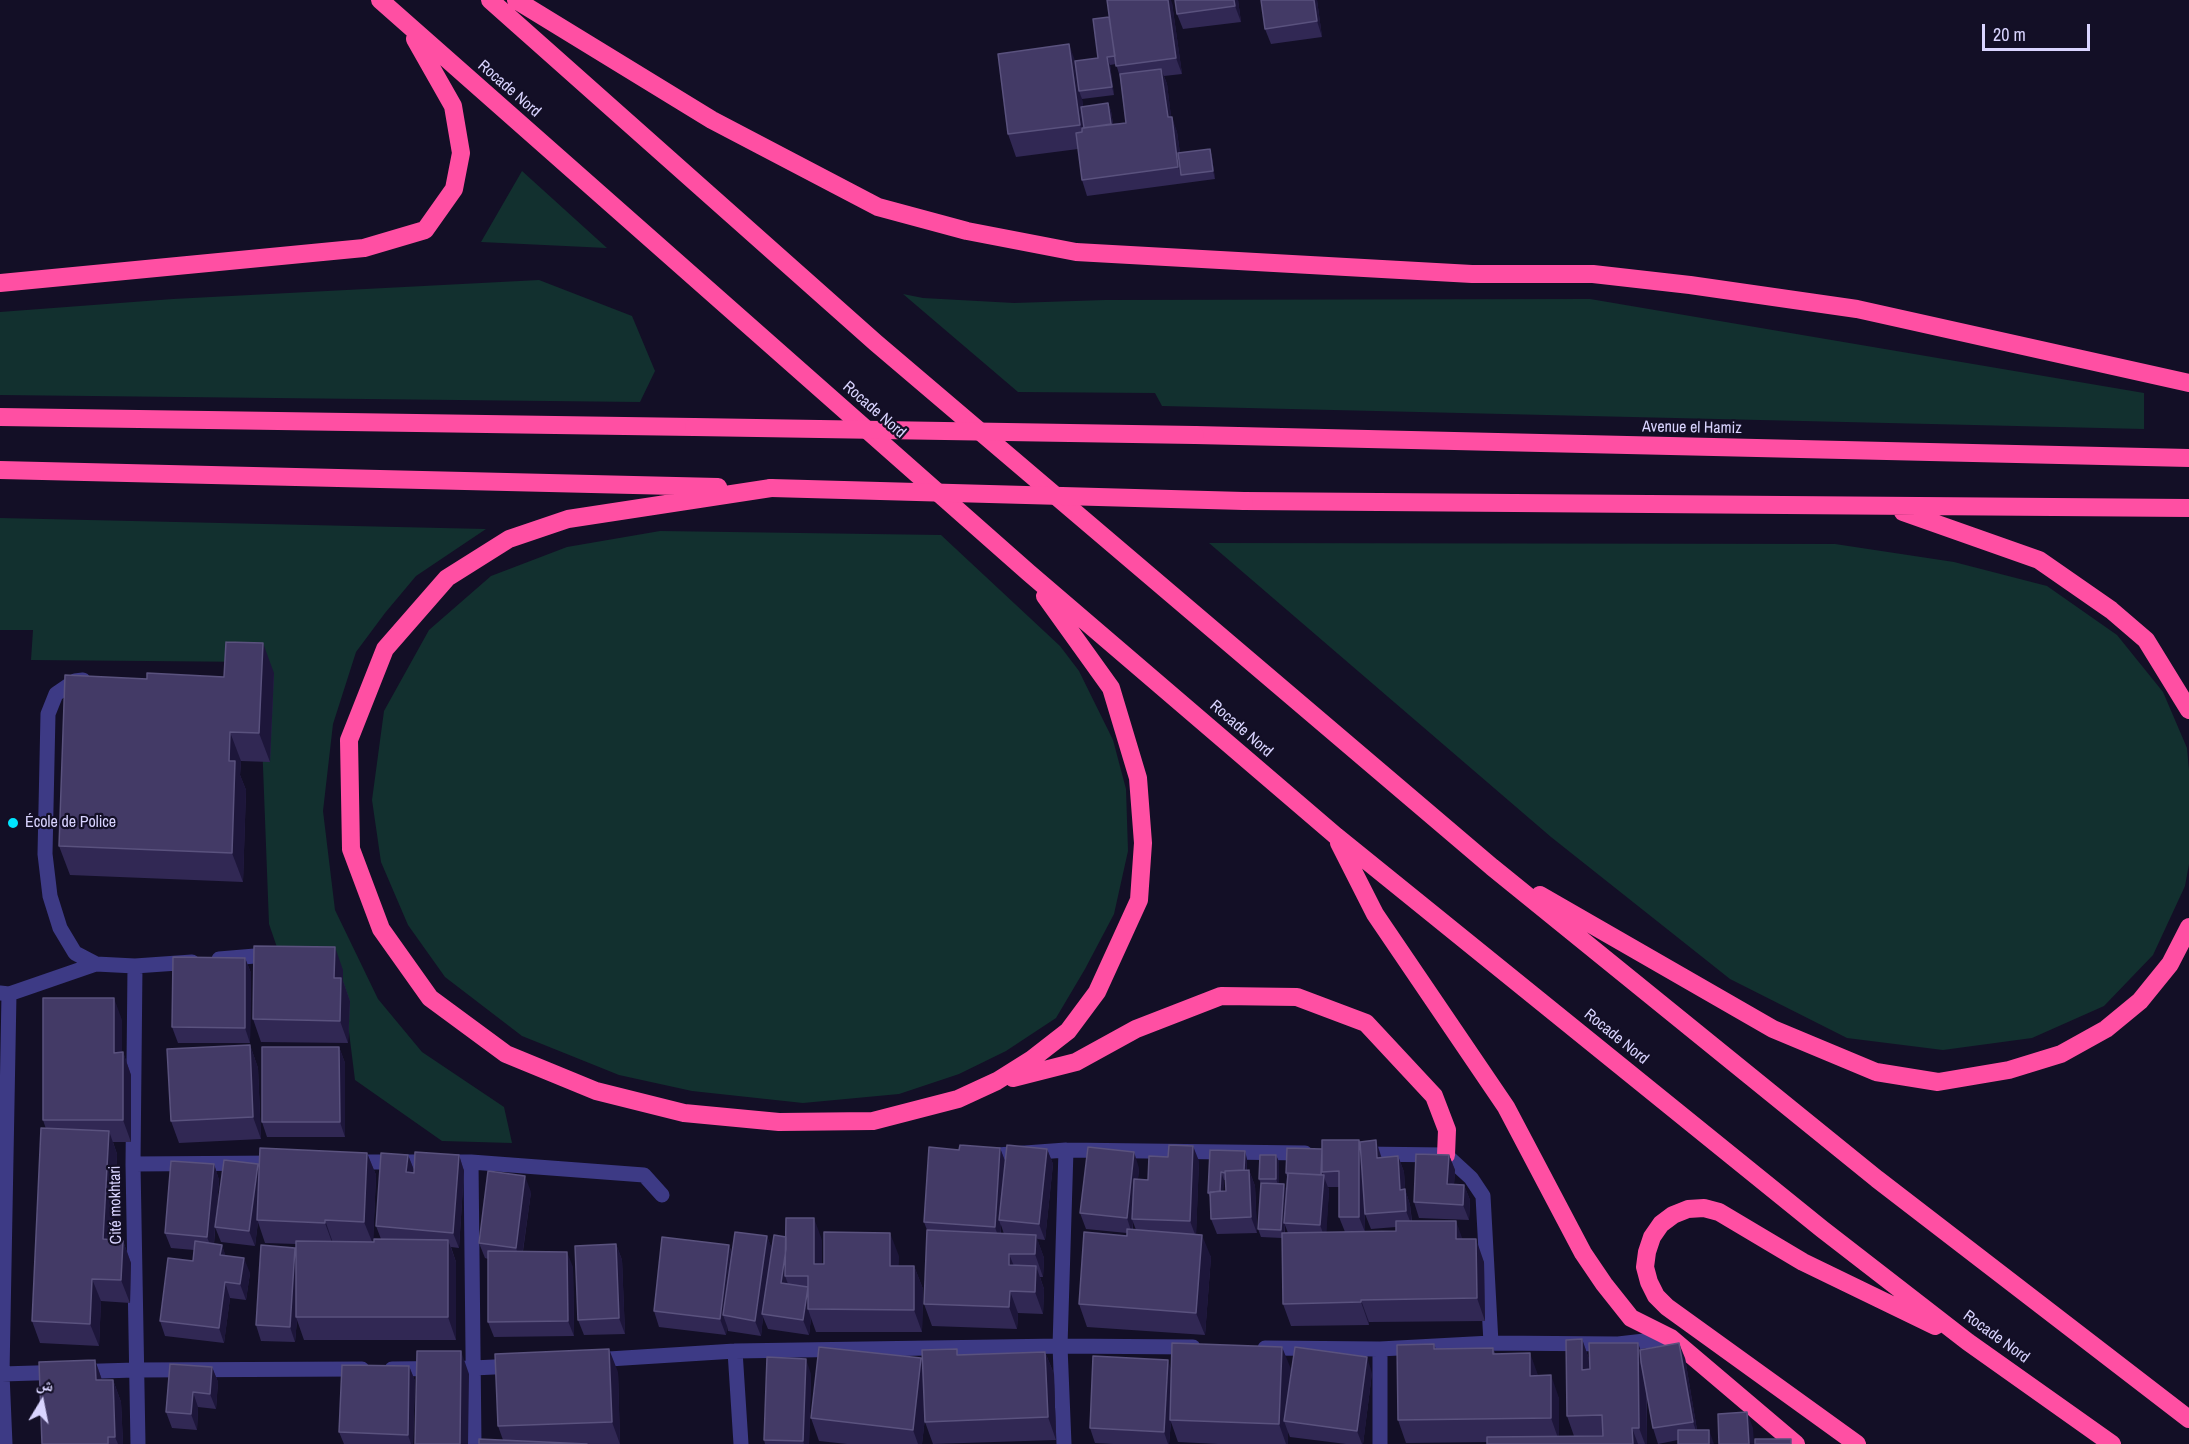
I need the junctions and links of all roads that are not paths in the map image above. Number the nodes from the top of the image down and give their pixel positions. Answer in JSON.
{"nodes":[{"id":1,"x":380,"y":0,"type":"edge"},
{"id":2,"x":490,"y":0,"type":"edge"},
{"id":3,"x":516,"y":0,"type":"edge"},
{"id":4,"x":408,"y":27,"type":"junction"},
{"id":5,"x":0,"y":283,"type":"edge"},
{"id":6,"x":2189,"y":383,"type":"edge"},
{"id":7,"x":0,"y":417,"type":"edge"},
{"id":8,"x":2189,"y":458,"type":"edge"},
{"id":9,"x":0,"y":470,"type":"edge"},
{"id":10,"x":771,"y":488,"type":"junction"},
{"id":11,"x":1890,"y":508,"type":"junction"},
{"id":12,"x":2189,"y":508,"type":"edge"},
{"id":13,"x":1029,"y":573,"type":"junction"},
{"id":14,"x":97,"y":680,"type":"edge"},
{"id":15,"x":2189,"y":710,"type":"edge"},
{"id":16,"x":1336,"y":836,"type":"junction"},
{"id":17,"x":1492,"y":867,"type":"junction"},
{"id":18,"x":2189,"y":927,"type":"edge"},
{"id":19,"x":255,"y":957,"type":"edge"},
{"id":20,"x":96,"y":964,"type":"junction"},
{"id":21,"x":135,"y":966,"type":"junction"},
{"id":22,"x":4,"y":994,"type":"edge"},
{"id":23,"x":997,"y":1081,"type":"junction"},
{"id":24,"x":1066,"y":1150,"type":"junction"},
{"id":25,"x":1315,"y":1153,"type":"edge"},
{"id":26,"x":1351,"y":1154,"type":"edge"},
{"id":27,"x":1446,"y":1155,"type":"junction"},
{"id":28,"x":967,"y":1157,"type":"edge"},
{"id":29,"x":331,"y":1162,"type":"edge"},
{"id":30,"x":471,"y":1162,"type":"junction"},
{"id":31,"x":296,"y":1163,"type":"edge"},
{"id":32,"x":133,"y":1164,"type":"junction"},
{"id":33,"x":662,"y":1195,"type":"dead end"},
{"id":34,"x":2,"y":1197,"type":"edge"},
{"id":35,"x":1671,"y":1338,"type":"junction"},
{"id":36,"x":1968,"y":1342,"type":"junction"},
{"id":37,"x":1491,"y":1343,"type":"junction"},
{"id":38,"x":1060,"y":1346,"type":"junction"},
{"id":39,"x":1214,"y":1348,"type":"edge"},
{"id":40,"x":1249,"y":1348,"type":"edge"},
{"id":41,"x":1380,"y":1349,"type":"junction"},
{"id":42,"x":735,"y":1351,"type":"junction"},
{"id":43,"x":580,"y":1361,"type":"edge"},
{"id":44,"x":532,"y":1364,"type":"edge"},
{"id":45,"x":472,"y":1368,"type":"junction"},
{"id":46,"x":135,"y":1370,"type":"junction"},
{"id":47,"x":2,"y":1374,"type":"junction"},
{"id":48,"x":2,"y":1412,"type":"edge"},
{"id":49,"x":2189,"y":1419,"type":"edge"},
{"id":50,"x":5,"y":1444,"type":"edge"},
{"id":51,"x":138,"y":1444,"type":"edge"},
{"id":52,"x":474,"y":1444,"type":"edge"},
{"id":53,"x":741,"y":1444,"type":"edge"},
{"id":54,"x":1064,"y":1444,"type":"edge"},
{"id":55,"x":1380,"y":1444,"type":"edge"},
{"id":56,"x":1796,"y":1444,"type":"edge"},
{"id":57,"x":1857,"y":1444,"type":"edge"},
{"id":58,"x":2112,"y":1444,"type":"edge"}],
"edges":[{"from":1,"to":4,"type":"highway","name":"Rocade Nord"},
{"from":2,"to":17,"type":"highway"},
{"from":3,"to":6,"type":"highway"},
{"from":4,"to":5,"type":"highway"},
{"from":4,"to":13,"type":"highway","name":"Rocade Nord"},
{"from":7,"to":8,"type":"highway","name":"Avenue el Hamiz","bridge":true},
{"from":9,"to":10,"type":"highway"},
{"from":10,"to":11,"type":"highway","bridge":true},
{"from":10,"to":23,"type":"highway"},
{"from":11,"to":12,"type":"highway"},
{"from":11,"to":15,"type":"highway"},
{"from":13,"to":16,"type":"highway","name":"Rocade Nord"},
{"from":13,"to":23,"type":"highway"},
{"from":14,"to":20,"type":"street"},
{"from":16,"to":35,"type":"highway"},
{"from":16,"to":36,"type":"highway","name":"Rocade Nord"},
{"from":17,"to":18,"type":"highway"},
{"from":17,"to":49,"type":"highway"},
{"from":19,"to":21,"type":"street"},
{"from":20,"to":21,"type":"street"},
{"from":20,"to":22,"type":"street"},
{"from":21,"to":32,"type":"street","name":"Cité mokhtari"},
{"from":22,"to":34,"type":"street"},
{"from":23,"to":27,"type":"highway"},
{"from":24,"to":25,"type":"street"},
{"from":24,"to":28,"type":"street"},
{"from":24,"to":38,"type":"street"},
{"from":26,"to":27,"type":"street"},
{"from":27,"to":37,"type":"street"},
{"from":29,"to":30,"type":"street"},
{"from":30,"to":33,"type":"street"},
{"from":30,"to":45,"type":"street"},
{"from":31,"to":32,"type":"street"},
{"from":32,"to":46,"type":"street","name":"Cité mokhtari"},
{"from":34,"to":47,"type":"street"},
{"from":35,"to":37,"type":"street"},
{"from":35,"to":56,"type":"highway"},
{"from":36,"to":57,"type":"highway"},
{"from":36,"to":58,"type":"highway","name":"Rocade Nord"},
{"from":37,"to":41,"type":"street"},
{"from":38,"to":39,"type":"street"},
{"from":38,"to":42,"type":"street"},
{"from":38,"to":54,"type":"street"},
{"from":40,"to":41,"type":"street"},
{"from":41,"to":55,"type":"street"},
{"from":42,"to":43,"type":"street"},
{"from":42,"to":53,"type":"street"},
{"from":44,"to":45,"type":"street"},
{"from":45,"to":46,"type":"street"},
{"from":45,"to":52,"type":"street"},
{"from":46,"to":47,"type":"street"},
{"from":46,"to":51,"type":"street","name":"Cité mokhtari"},
{"from":47,"to":48,"type":"street"},
{"from":48,"to":50,"type":"street"}]}
